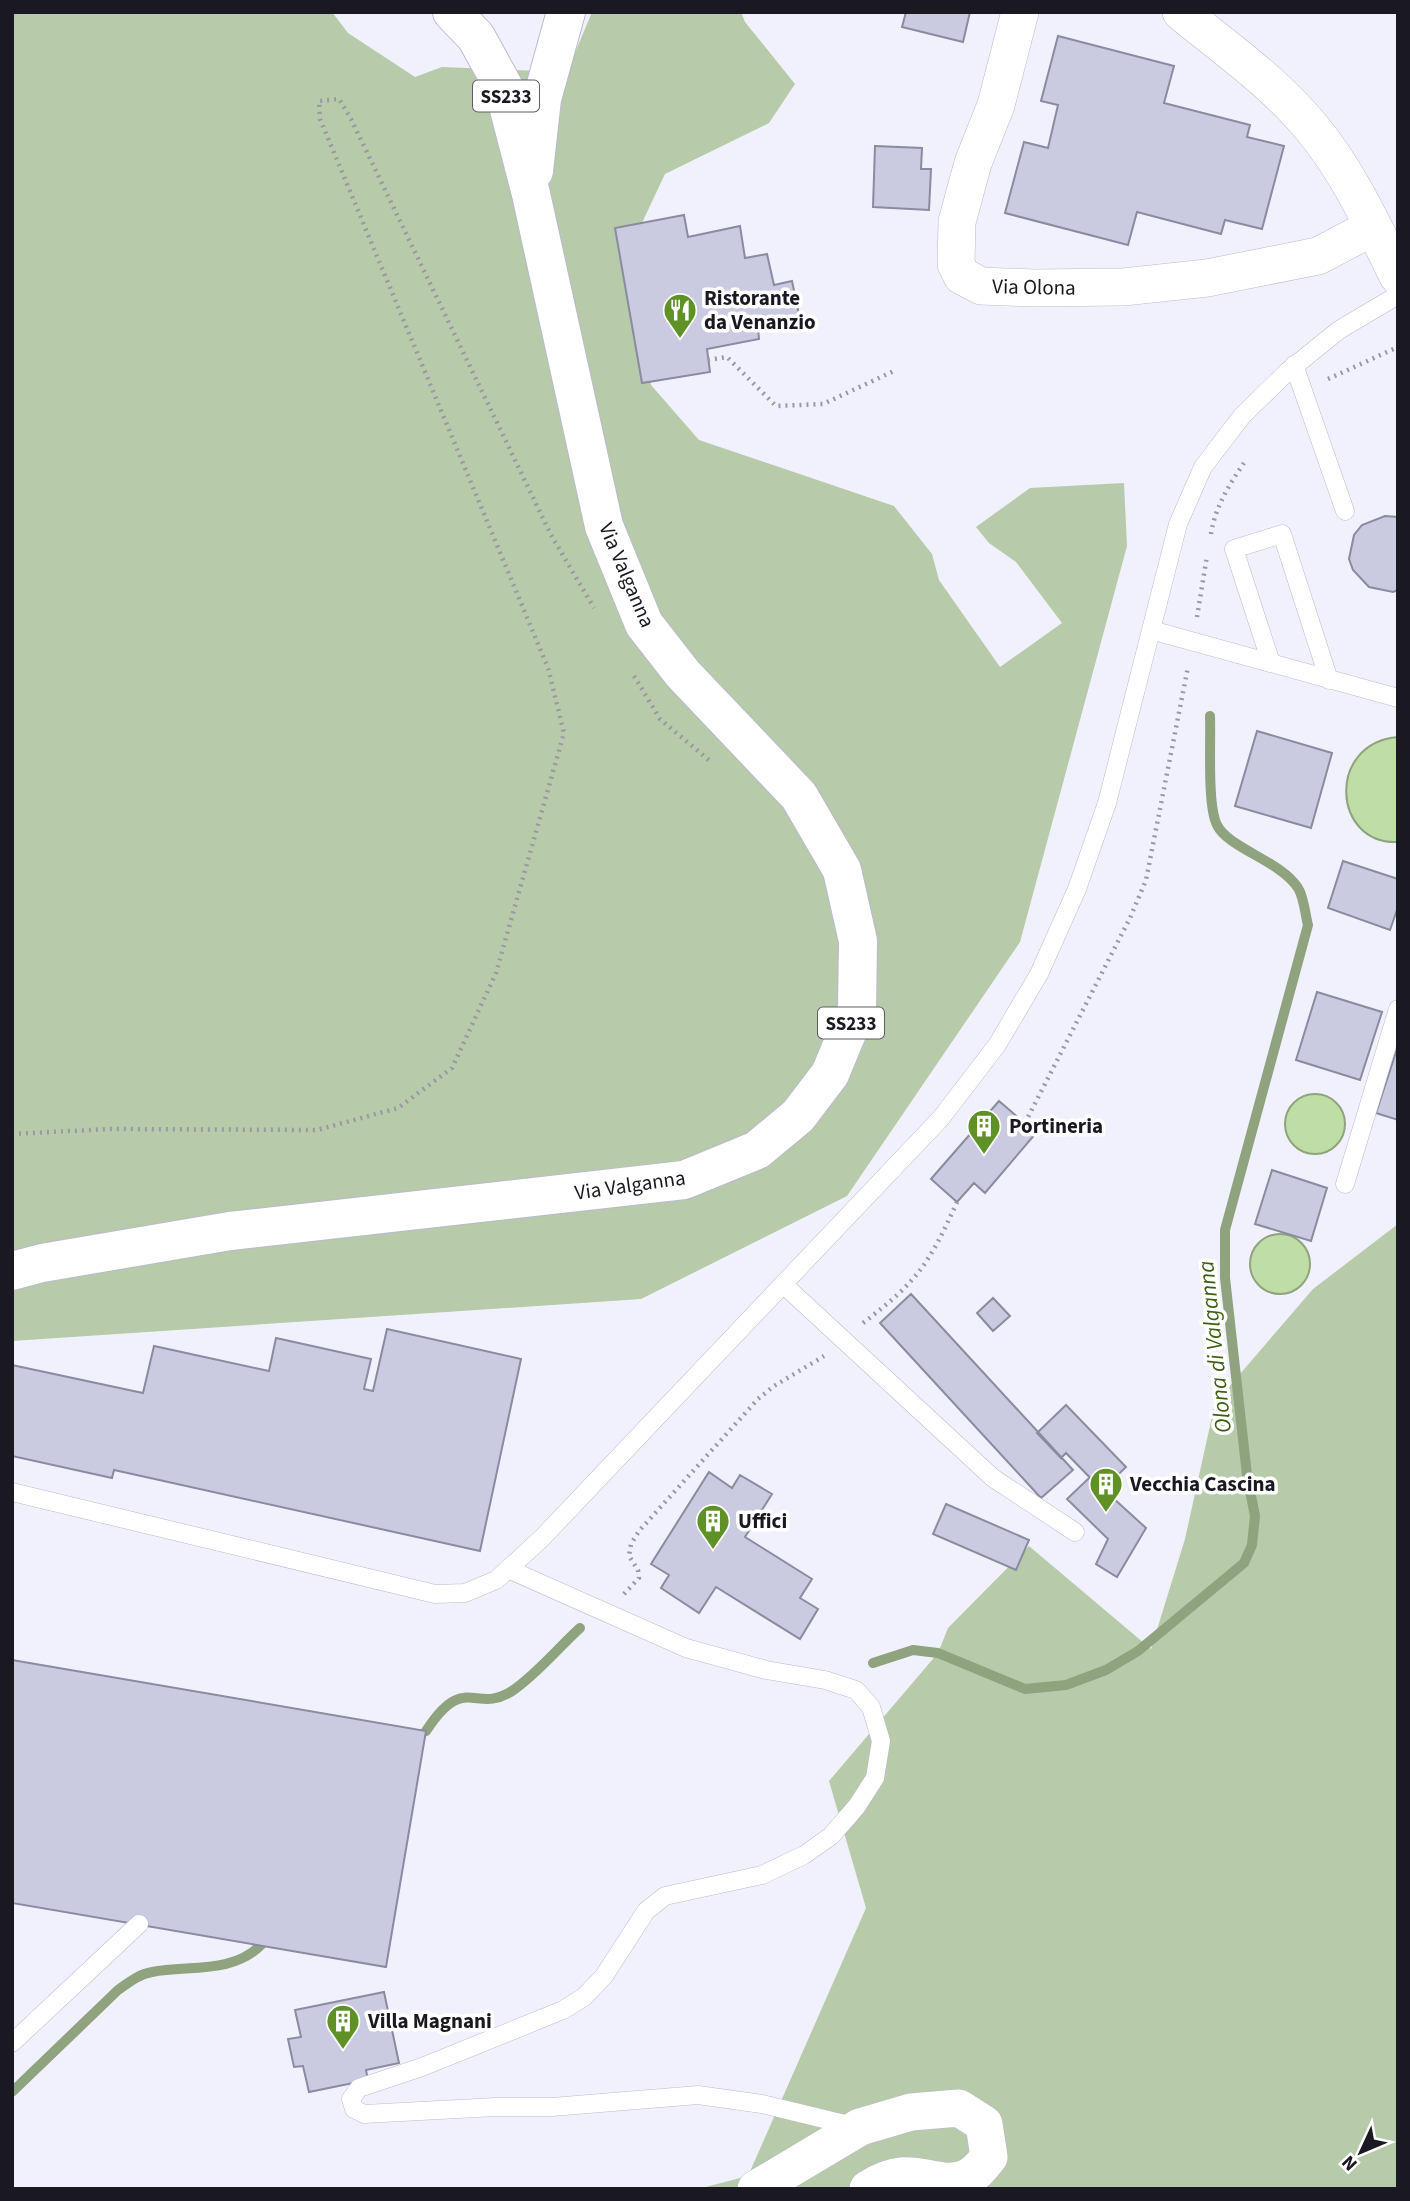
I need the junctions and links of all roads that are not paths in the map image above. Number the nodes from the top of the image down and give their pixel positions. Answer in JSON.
{"nodes":[{"id":1,"x":452,"y":12,"type":"edge"},
{"id":2,"x":566,"y":12,"type":"edge"},
{"id":3,"x":1020,"y":12,"type":"edge"},
{"id":4,"x":1181,"y":12,"type":"edge"},
{"id":5,"x":531,"y":194,"type":"junction"},
{"id":6,"x":1373,"y":227,"type":"junction"},
{"id":7,"x":1398,"y":276,"type":"edge"},
{"id":8,"x":1398,"y":295,"type":"edge"},
{"id":9,"x":1294,"y":365,"type":"junction"},
{"id":10,"x":1345,"y":511,"type":"dead end"},
{"id":11,"x":1151,"y":630,"type":"junction"},
{"id":12,"x":1271,"y":663,"type":"junction"},
{"id":13,"x":1329,"y":680,"type":"junction"},
{"id":14,"x":1398,"y":698,"type":"edge"},
{"id":15,"x":1398,"y":1009,"type":"edge"},
{"id":16,"x":1345,"y":1184,"type":"dead end"},
{"id":17,"x":12,"y":1271,"type":"edge"},
{"id":18,"x":784,"y":1285,"type":"junction"},
{"id":19,"x":12,"y":1492,"type":"edge"},
{"id":20,"x":1074,"y":1532,"type":"dead end"},
{"id":21,"x":508,"y":1569,"type":"junction"},
{"id":22,"x":139,"y":1924,"type":"dead end"},
{"id":23,"x":12,"y":2043,"type":"edge"},
{"id":24,"x":860,"y":2127,"type":"junction"},
{"id":25,"x":756,"y":2189,"type":"edge"},
{"id":26,"x":868,"y":2189,"type":"edge"}],
"edges":[{"from":1,"to":5,"type":"main road","number":"SS233"},
{"from":2,"to":5,"type":"main road","number":"SS233"},
{"from":3,"to":6,"type":"street","name":"Via Olona"},
{"from":4,"to":6,"type":"street"},
{"from":5,"to":17,"type":"main road","name":"Via Valganna","number":"SS233"},
{"from":6,"to":7,"type":"street"},
{"from":8,"to":9,"type":"lane"},
{"from":9,"to":10,"type":"lane"},
{"from":9,"to":11,"type":"lane"},
{"from":11,"to":12,"type":"lane"},
{"from":11,"to":18,"type":"lane"},
{"from":12,"to":13,"type":"lane"},
{"from":12,"to":13,"type":"lane"},
{"from":13,"to":14,"type":"lane"},
{"from":15,"to":16,"type":"lane"},
{"from":18,"to":20,"type":"lane"},
{"from":18,"to":21,"type":"lane"},
{"from":19,"to":21,"type":"lane"},
{"from":21,"to":24,"type":"lane"},
{"from":22,"to":23,"type":"lane"},
{"from":24,"to":25,"type":"street"},
{"from":24,"to":26,"type":"street"}]}
